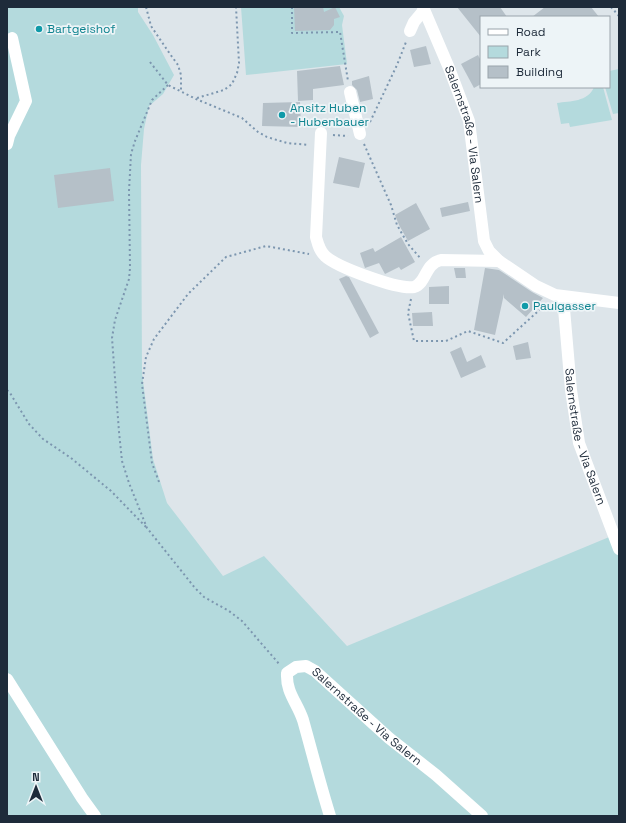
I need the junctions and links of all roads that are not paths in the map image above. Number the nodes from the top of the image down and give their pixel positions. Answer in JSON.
{"nodes":[{"id":1,"x":424,"y":8,"type":"edge"},
{"id":2,"x":410,"y":31,"type":"road end"},
{"id":3,"x":12,"y":38,"type":"dead end"},
{"id":4,"x":350,"y":92,"type":"road end"},
{"id":5,"x":321,"y":133,"type":"road end"},
{"id":6,"x":360,"y":134,"type":"road end"},
{"id":7,"x":7,"y":144,"type":"edge"},
{"id":8,"x":484,"y":241,"type":"junction"},
{"id":9,"x":474,"y":260,"type":"junction"},
{"id":10,"x":499,"y":261,"type":"junction"},
{"id":11,"x":559,"y":296,"type":"junction"},
{"id":12,"x":619,"y":303,"type":"edge"},
{"id":13,"x":619,"y":548,"type":"edge"},
{"id":14,"x":7,"y":679,"type":"edge"},
{"id":15,"x":95,"y":816,"type":"edge"},
{"id":16,"x":330,"y":816,"type":"edge"},
{"id":17,"x":482,"y":816,"type":"edge"}],
"edges":[{"from":1,"to":2,"type":"street"},
{"from":1,"to":8,"type":"street","name":"Salernstraße - Via Salern"},
{"from":3,"to":7,"type":"street"},
{"from":4,"to":6,"type":"street"},
{"from":5,"to":9,"type":"street"},
{"from":8,"to":9,"type":"street"},
{"from":8,"to":10,"type":"street","name":"Salernstraße - Via Salern"},
{"from":9,"to":10,"type":"street"},
{"from":10,"to":11,"type":"street","name":"Salernstraße - Via Salern"},
{"from":11,"to":12,"type":"street"},
{"from":11,"to":13,"type":"street","name":"Salernstraße - Via Salern"},
{"from":14,"to":15,"type":"street"},
{"from":16,"to":17,"type":"street","name":"Salernstraße - Via Salern"}]}
